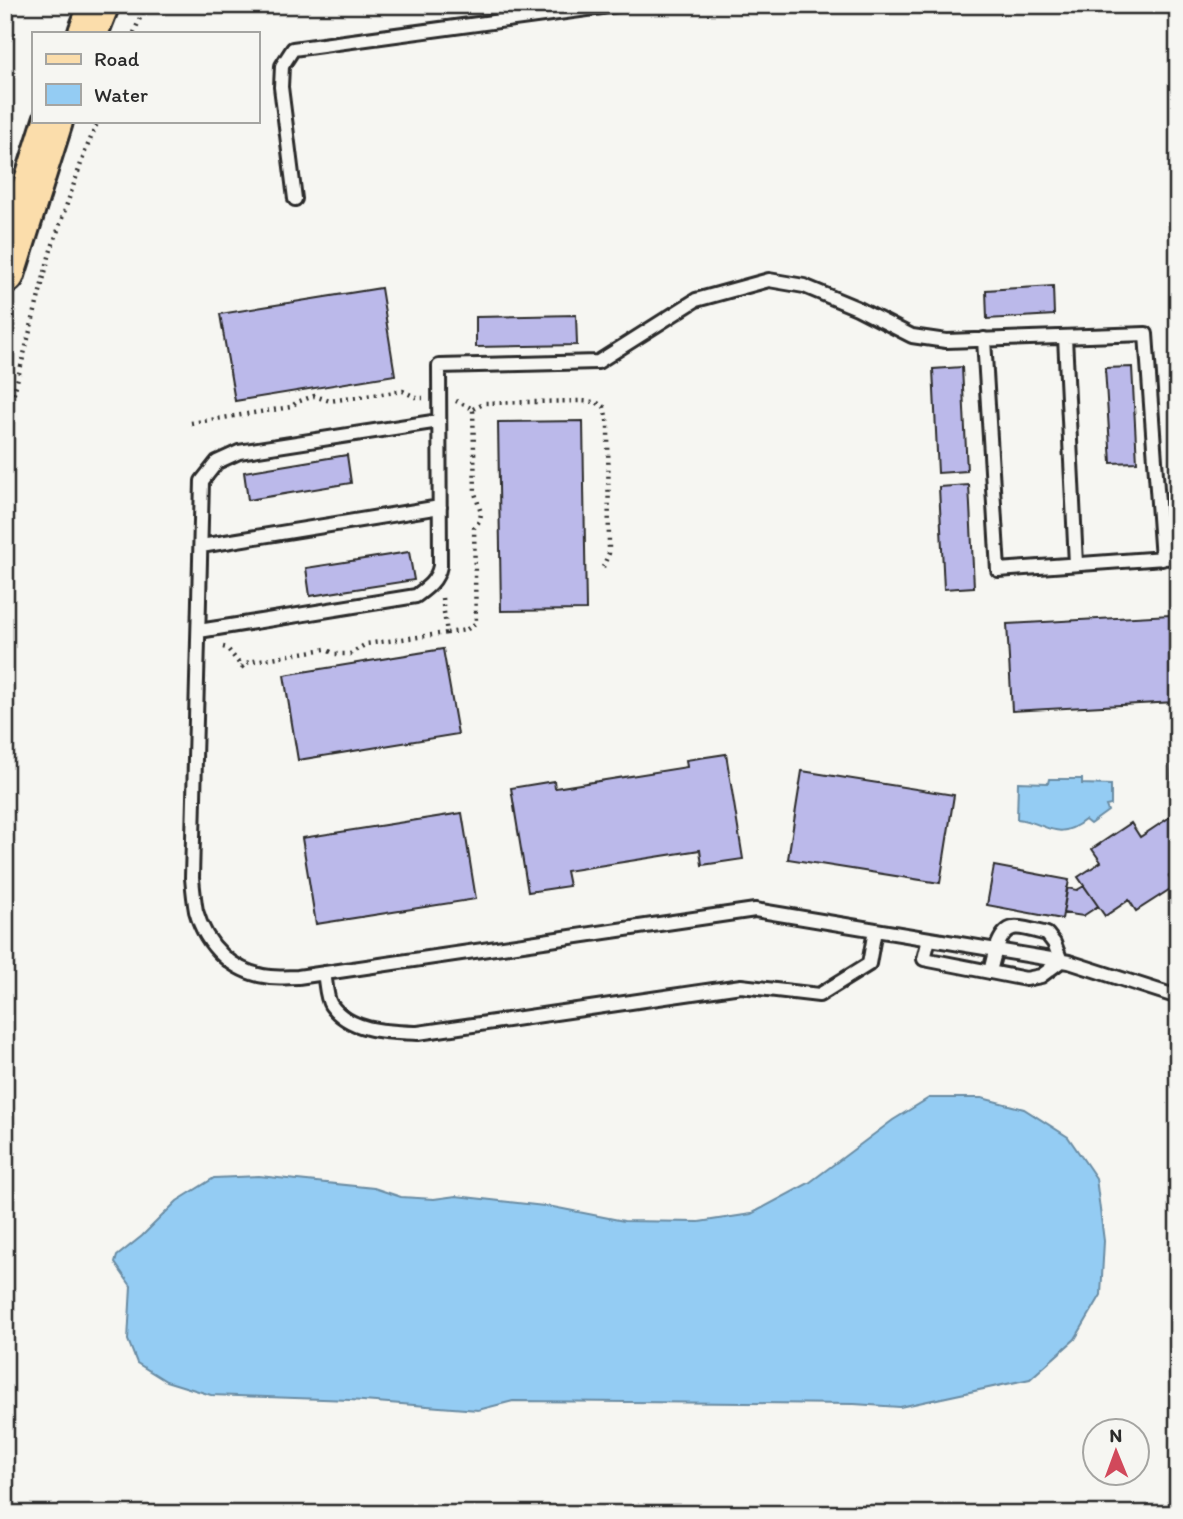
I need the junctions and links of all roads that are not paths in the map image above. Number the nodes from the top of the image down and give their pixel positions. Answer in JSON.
{"nodes":[{"id":1,"x":99,"y":5,"type":"edge"},
{"id":2,"x":510,"y":5,"type":"edge"},
{"id":3,"x":617,"y":5,"type":"edge"},
{"id":4,"x":522,"y":18,"type":"junction"},
{"id":5,"x":88,"y":32,"type":"edge"},
{"id":6,"x":53,"y":122,"type":"edge"},
{"id":7,"x":295,"y":199,"type":"dead end"},
{"id":8,"x":5,"y":274,"type":"edge"},
{"id":9,"x":1065,"y":337,"type":"junction"},
{"id":10,"x":984,"y":340,"type":"junction"},
{"id":11,"x":439,"y":421,"type":"junction"},
{"id":12,"x":440,"y":507,"type":"junction"},
{"id":13,"x":201,"y":546,"type":"junction"},
{"id":14,"x":1178,"y":558,"type":"edge"},
{"id":15,"x":1162,"y":559,"type":"junction"},
{"id":16,"x":1076,"y":564,"type":"junction"},
{"id":17,"x":199,"y":636,"type":"junction"},
{"id":18,"x":875,"y":930,"type":"junction"},
{"id":19,"x":929,"y":939,"type":"junction"},
{"id":20,"x":995,"y":950,"type":"junction"},
{"id":21,"x":1061,"y":961,"type":"junction"},
{"id":22,"x":990,"y":972,"type":"junction"},
{"id":23,"x":324,"y":973,"type":"junction"},
{"id":24,"x":1178,"y":997,"type":"edge"}],
"edges":[{"from":1,"to":5,"type":"main road"},
{"from":2,"to":4,"type":"lane"},
{"from":3,"to":4,"type":"lane"},
{"from":4,"to":7,"type":"lane"},
{"from":6,"to":8,"type":"main road"},
{"from":9,"to":10,"type":"lane"},
{"from":9,"to":15,"type":"lane"},
{"from":9,"to":16,"type":"lane"},
{"from":10,"to":11,"type":"lane"},
{"from":10,"to":16,"type":"lane"},
{"from":11,"to":12,"type":"lane"},
{"from":11,"to":13,"type":"lane"},
{"from":12,"to":13,"type":"lane"},
{"from":12,"to":17,"type":"lane"},
{"from":13,"to":17,"type":"lane"},
{"from":14,"to":15,"type":"lane"},
{"from":15,"to":16,"type":"lane"},
{"from":17,"to":23,"type":"lane"},
{"from":18,"to":19,"type":"lane"},
{"from":18,"to":23,"type":"lane"},
{"from":18,"to":23,"type":"lane"},
{"from":19,"to":20,"type":"lane"},
{"from":19,"to":22,"type":"lane"},
{"from":20,"to":21,"type":"lane"},
{"from":20,"to":21,"type":"lane"},
{"from":20,"to":22,"type":"lane"},
{"from":21,"to":22,"type":"lane"},
{"from":21,"to":24,"type":"lane"}]}
